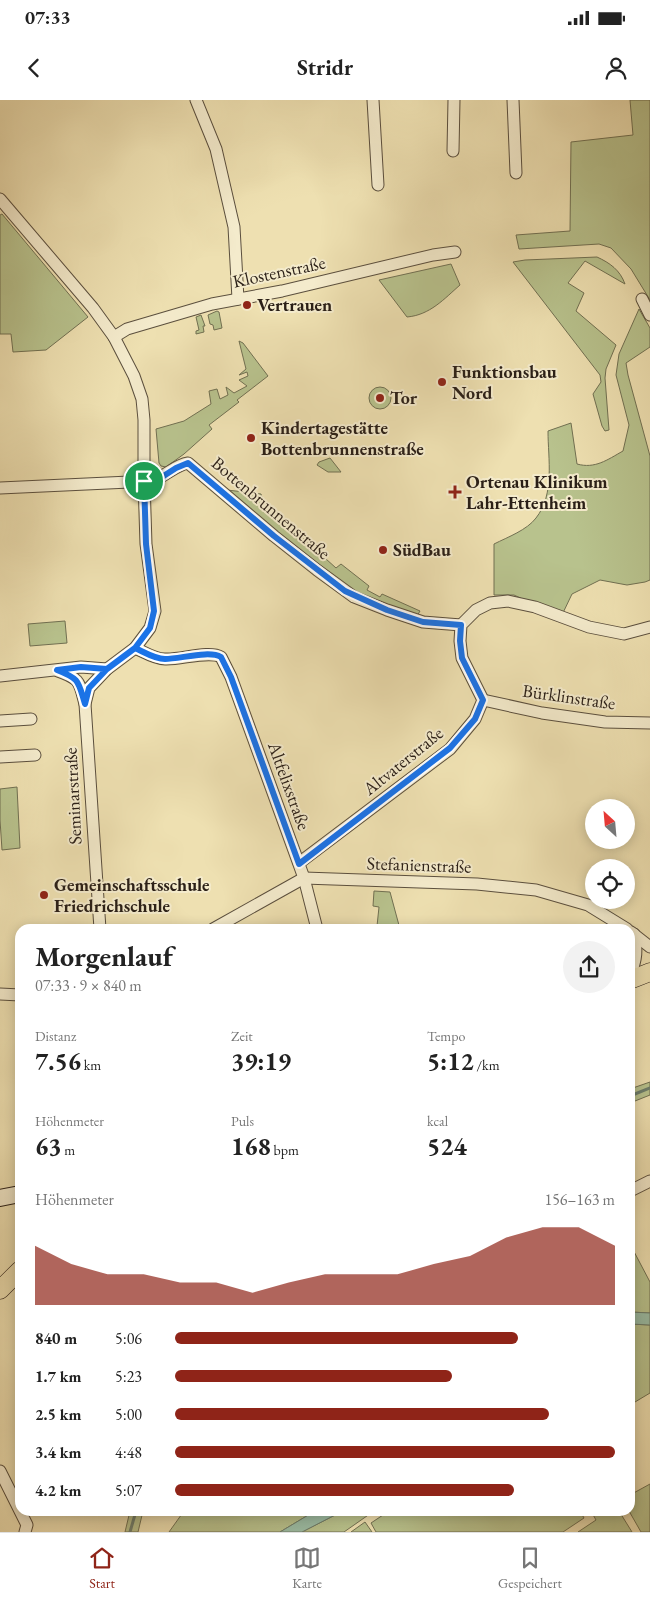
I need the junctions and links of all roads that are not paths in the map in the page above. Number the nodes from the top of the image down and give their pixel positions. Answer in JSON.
{"nodes":[{"id":1,"x":196,"y":100,"type":"edge"},
{"id":2,"x":373,"y":100,"type":"edge"},
{"id":3,"x":454,"y":100,"type":"edge"},
{"id":4,"x":513,"y":100,"type":"edge"},
{"id":5,"x":453,"y":151,"type":"dead end"},
{"id":6,"x":516,"y":173,"type":"dead end"},
{"id":7,"x":378,"y":185,"type":"dead end"},
{"id":8,"x":0,"y":199,"type":"edge"},
{"id":9,"x":455,"y":252,"type":"dead end"},
{"id":10,"x":238,"y":299,"type":"junction"},
{"id":11,"x":642,"y":299,"type":"dead end"},
{"id":12,"x":650,"y":315,"type":"edge"},
{"id":13,"x":114,"y":338,"type":"junction"},
{"id":14,"x":144,"y":481,"type":"junction"},
{"id":15,"x":0,"y":488,"type":"edge"},
{"id":16,"x":461,"y":625,"type":"junction"},
{"id":17,"x":650,"y":627,"type":"edge"},
{"id":18,"x":135,"y":648,"type":"junction"},
{"id":19,"x":107,"y":669,"type":"junction"},
{"id":20,"x":57,"y":670,"type":"junction"},
{"id":21,"x":0,"y":676,"type":"edge"},
{"id":22,"x":483,"y":700,"type":"junction"},
{"id":23,"x":85,"y":704,"type":"junction"},
{"id":24,"x":32,"y":719,"type":"dead end"},
{"id":25,"x":0,"y":721,"type":"edge"},
{"id":26,"x":650,"y":723,"type":"edge"},
{"id":27,"x":35,"y":755,"type":"dead end"},
{"id":28,"x":0,"y":757,"type":"edge"},
{"id":29,"x":299,"y":864,"type":"junction"},
{"id":30,"x":304,"y":878,"type":"junction"},
{"id":31,"x":100,"y":924,"type":"edge"},
{"id":32,"x":222,"y":924,"type":"edge"},
{"id":33,"x":316,"y":924,"type":"edge"},
{"id":34,"x":619,"y":924,"type":"edge"},
{"id":35,"x":635,"y":935,"type":"edge"},
{"id":36,"x":635,"y":942,"type":"edge"},
{"id":37,"x":650,"y":947,"type":"edge"},
{"id":38,"x":635,"y":963,"type":"edge"},
{"id":39,"x":650,"y":972,"type":"edge"},
{"id":40,"x":635,"y":978,"type":"edge"},
{"id":41,"x":0,"y":994,"type":"edge"},
{"id":42,"x":15,"y":996,"type":"edge"},
{"id":43,"x":650,"y":1181,"type":"edge"},
{"id":44,"x":635,"y":1188,"type":"edge"},
{"id":45,"x":15,"y":1195,"type":"edge"},
{"id":46,"x":0,"y":1198,"type":"edge"},
{"id":47,"x":15,"y":1275,"type":"edge"},
{"id":48,"x":0,"y":1290,"type":"edge"},
{"id":49,"x":0,"y":1471,"type":"edge"},
{"id":50,"x":15,"y":1501,"type":"edge"},
{"id":51,"x":22,"y":1516,"type":"edge"},
{"id":52,"x":25,"y":1532,"type":"edge"}],
"edges":[{"from":1,"to":10,"type":"street"},
{"from":2,"to":7,"type":"street"},
{"from":3,"to":5,"type":"street"},
{"from":4,"to":6,"type":"street"},
{"from":8,"to":13,"type":"street"},
{"from":9,"to":10,"type":"street","name":"Klostenstraße"},
{"from":10,"to":13,"type":"street","name":"Klostenstraße"},
{"from":11,"to":12,"type":"street"},
{"from":13,"to":14,"type":"street"},
{"from":14,"to":15,"type":"street"},
{"from":14,"to":16,"type":"street","name":"Bottenbrunnenstraße"},
{"from":14,"to":18,"type":"street","name":"Seminarstraße"},
{"from":16,"to":17,"type":"street"},
{"from":16,"to":22,"type":"street"},
{"from":18,"to":19,"type":"street","name":"Seminarstraße"},
{"from":18,"to":29,"type":"street","name":"Altfelixstraße"},
{"from":19,"to":20,"type":"street"},
{"from":19,"to":23,"type":"street","name":"Seminarstraße"},
{"from":20,"to":21,"type":"street"},
{"from":20,"to":23,"type":"street"},
{"from":22,"to":26,"type":"street","name":"Bürklinstraße"},
{"from":22,"to":29,"type":"street","name":"Altvaterstraße"},
{"from":23,"to":31,"type":"street","name":"Seminarstraße"},
{"from":24,"to":25,"type":"street"},
{"from":27,"to":28,"type":"street"},
{"from":29,"to":30,"type":"street","name":"Altfelixstraße"},
{"from":30,"to":32,"type":"street"},
{"from":30,"to":33,"type":"street","name":"Altfelixstraße"},
{"from":30,"to":34,"type":"street","name":"Stefanienstraße"},
{"from":35,"to":37,"type":"street","name":"Stefanienstraße"},
{"from":36,"to":38,"type":"street"},
{"from":39,"to":40,"type":"main road"},
{"from":41,"to":42,"type":"street"},
{"from":43,"to":44,"type":"street"},
{"from":45,"to":46,"type":"street"},
{"from":47,"to":48,"type":"main road"},
{"from":49,"to":50,"type":"street"},
{"from":51,"to":52,"type":"street"}]}
